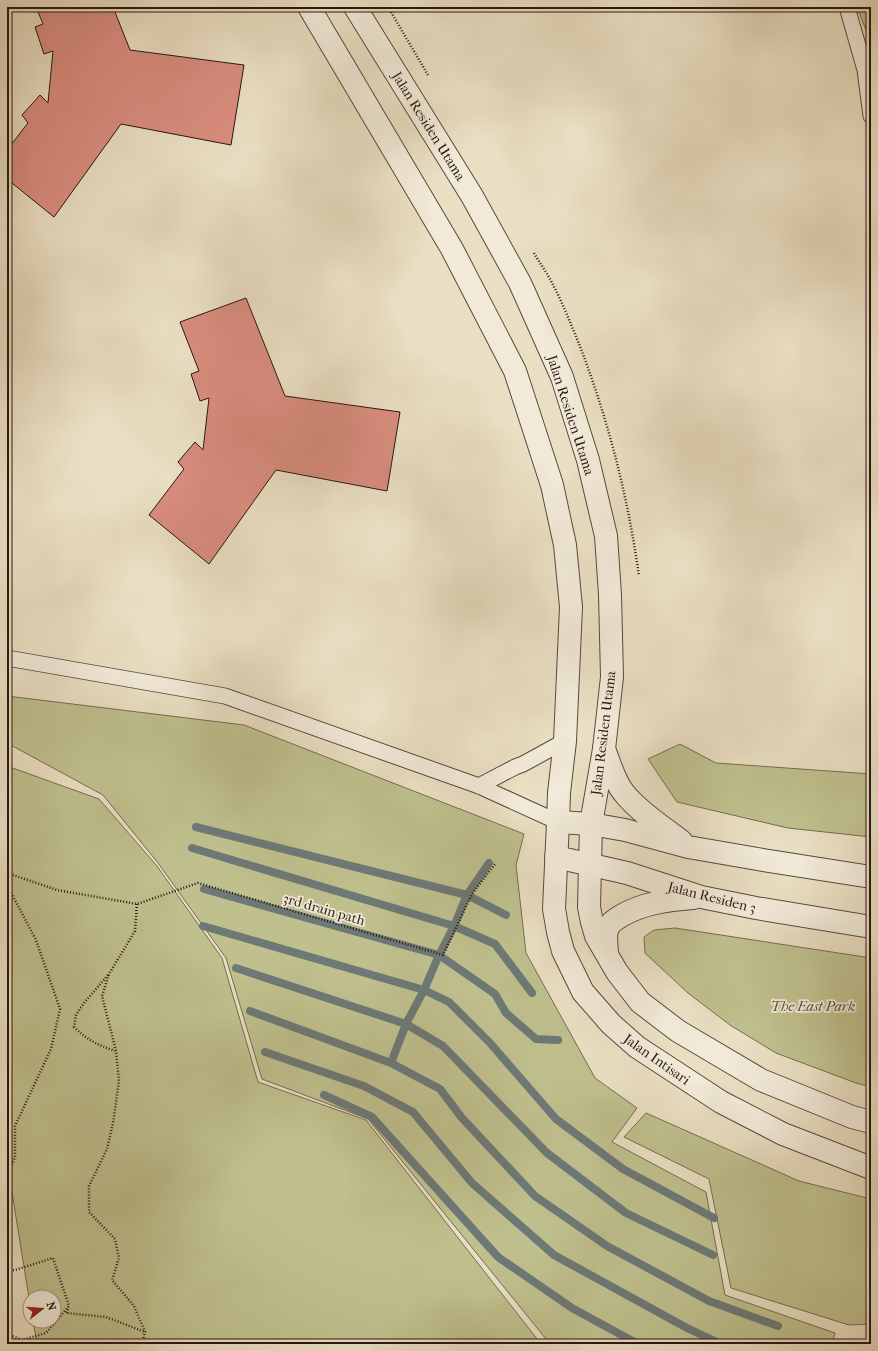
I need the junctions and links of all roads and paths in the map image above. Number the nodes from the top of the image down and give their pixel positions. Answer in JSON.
{"nodes":[{"id":1,"x":309,"y":7,"type":"edge"},
{"id":2,"x":355,"y":7,"type":"edge"},
{"id":3,"x":847,"y":7,"type":"edge"},
{"id":4,"x":871,"y":116,"type":"edge"},
{"id":5,"x":7,"y":658,"type":"edge"},
{"id":6,"x":565,"y":741,"type":"junction"},
{"id":7,"x":604,"y":749,"type":"junction"},
{"id":8,"x":479,"y":786,"type":"junction"},
{"id":9,"x":558,"y":822,"type":"junction"},
{"id":10,"x":591,"y":824,"type":"junction"},
{"id":11,"x":688,"y":847,"type":"junction"},
{"id":12,"x":556,"y":857,"type":"junction"},
{"id":13,"x":495,"y":864,"type":"dead end"},
{"id":14,"x":590,"y":864,"type":"junction"},
{"id":15,"x":7,"y":873,"type":"edge"},
{"id":16,"x":871,"y":877,"type":"edge"},
{"id":17,"x":7,"y":885,"type":"edge"},
{"id":18,"x":701,"y":897,"type":"junction"},
{"id":19,"x":137,"y":904,"type":"junction"},
{"id":20,"x":871,"y":927,"type":"edge"},
{"id":21,"x":607,"y":955,"type":"junction"},
{"id":22,"x":109,"y":974,"type":"junction"},
{"id":23,"x":116,"y":1051,"type":"junction"},
{"id":24,"x":871,"y":1122,"type":"edge"},
{"id":25,"x":871,"y":1168,"type":"edge"},
{"id":26,"x":7,"y":1177,"type":"edge"},
{"id":27,"x":7,"y":1271,"type":"edge"},
{"id":28,"x":69,"y":1306,"type":"junction"},
{"id":29,"x":145,"y":1332,"type":"junction"},
{"id":30,"x":7,"y":1334,"type":"edge"},
{"id":31,"x":142,"y":1344,"type":"edge"}],
"edges":[{"from":1,"to":6,"type":"street"},
{"from":2,"to":7,"type":"street","name":"Jalan Residen Utama"},
{"from":3,"to":4,"type":"lane"},
{"from":5,"to":8,"type":"lane"},
{"from":6,"to":8,"type":"lane"},
{"from":6,"to":9,"type":"street"},
{"from":7,"to":10,"type":"street","name":"Jalan Residen Utama"},
{"from":7,"to":11,"type":"street"},
{"from":8,"to":9,"type":"lane"},
{"from":9,"to":10,"type":"street"},
{"from":9,"to":12,"type":"street","name":"Jalan Intisari"},
{"from":10,"to":11,"type":"street"},
{"from":10,"to":14,"type":"street","name":"Jalan Residen Utama"},
{"from":11,"to":16,"type":"street"},
{"from":12,"to":14,"type":"street","name":"Jalan Residen 3"},
{"from":12,"to":25,"type":"street","name":"Jalan Intisari"},
{"from":13,"to":19,"type":"path","name":"3rd drain path"},
{"from":14,"to":18,"type":"street","name":"Jalan Residen 3"},
{"from":14,"to":21,"type":"street"},
{"from":15,"to":19,"type":"path"},
{"from":17,"to":26,"type":"path"},
{"from":18,"to":20,"type":"street","name":"Jalan Residen 3"},
{"from":18,"to":21,"type":"street"},
{"from":19,"to":22,"type":"path"},
{"from":21,"to":24,"type":"street"},
{"from":22,"to":23,"type":"path"},
{"from":22,"to":23,"type":"path"},
{"from":23,"to":29,"type":"path"},
{"from":27,"to":28,"type":"path"},
{"from":28,"to":29,"type":"path"},
{"from":28,"to":30,"type":"path"},
{"from":29,"to":31,"type":"path"}]}
